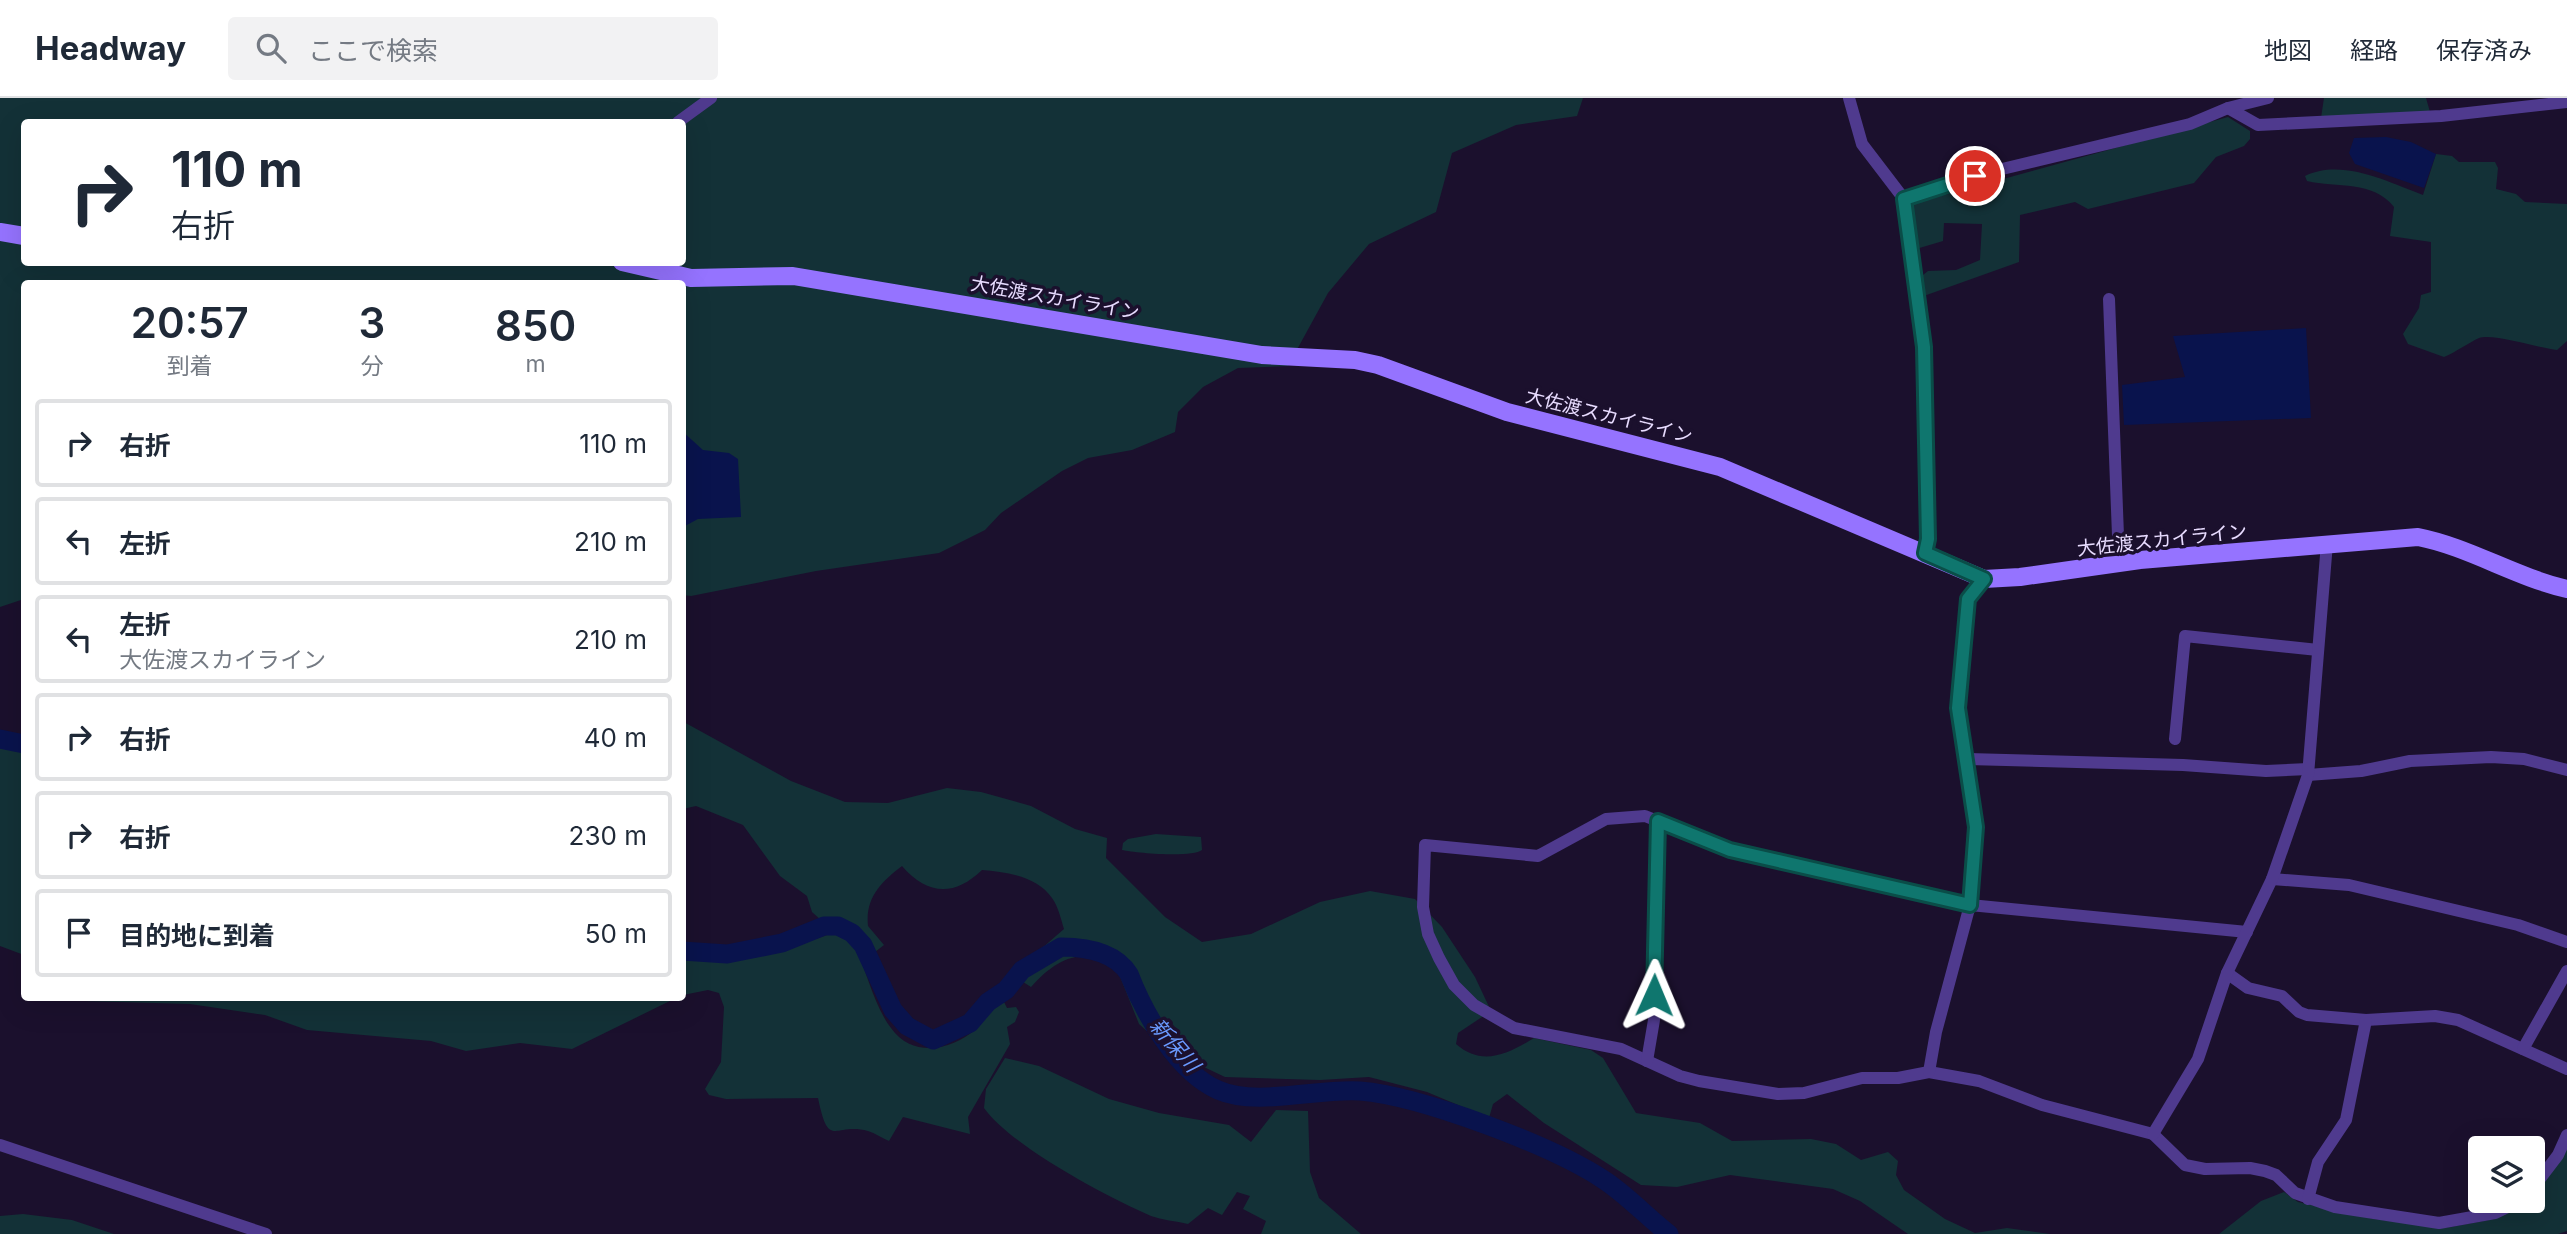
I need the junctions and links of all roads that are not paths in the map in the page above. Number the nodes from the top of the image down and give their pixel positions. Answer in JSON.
{"nodes":[{"id":1,"x":711,"y":98,"type":"edge"},
{"id":2,"x":1849,"y":98,"type":"edge"},
{"id":3,"x":2268,"y":98,"type":"edge"},
{"id":4,"x":2567,"y":102,"type":"edge"},
{"id":5,"x":2228,"y":108,"type":"junction"},
{"id":6,"x":682,"y":119,"type":"edge"},
{"id":7,"x":1904,"y":199,"type":"junction"},
{"id":8,"x":0,"y":232,"type":"edge"},
{"id":9,"x":21,"y":236,"type":"edge"},
{"id":10,"x":639,"y":266,"type":"edge"},
{"id":11,"x":2109,"y":299,"type":"dead end"},
{"id":12,"x":2327,"y":543,"type":"junction"},
{"id":13,"x":1925,"y":553,"type":"junction"},
{"id":14,"x":2119,"y":562,"type":"junction"},
{"id":15,"x":1984,"y":579,"type":"junction"},
{"id":16,"x":2567,"y":589,"type":"edge"},
{"id":17,"x":2318,"y":650,"type":"junction"},
{"id":18,"x":2175,"y":739,"type":"dead end"},
{"id":19,"x":1968,"y":759,"type":"junction"},
{"id":20,"x":2567,"y":770,"type":"edge"},
{"id":21,"x":2308,"y":772,"type":"junction"},
{"id":22,"x":1658,"y":821,"type":"junction"},
{"id":23,"x":2272,"y":879,"type":"junction"},
{"id":24,"x":1970,"y":905,"type":"junction"},
{"id":25,"x":2247,"y":932,"type":"junction"},
{"id":26,"x":2567,"y":942,"type":"edge"},
{"id":27,"x":2567,"y":971,"type":"edge"},
{"id":28,"x":2227,"y":973,"type":"junction"},
{"id":29,"x":2366,"y":1020,"type":"junction"},
{"id":30,"x":2523,"y":1049,"type":"junction"},
{"id":31,"x":1647,"y":1061,"type":"junction"},
{"id":32,"x":2567,"y":1069,"type":"edge"},
{"id":33,"x":1929,"y":1072,"type":"junction"},
{"id":34,"x":2153,"y":1134,"type":"junction"},
{"id":35,"x":2567,"y":1135,"type":"edge"},
{"id":36,"x":0,"y":1145,"type":"edge"},
{"id":37,"x":2545,"y":1172,"type":"edge"},
{"id":38,"x":2308,"y":1199,"type":"junction"},
{"id":39,"x":2495,"y":1213,"type":"edge"},
{"id":40,"x":266,"y":1234,"type":"edge"}],
"edges":[{"from":1,"to":6,"type":"street"},
{"from":2,"to":7,"type":"street"},
{"from":3,"to":5,"type":"street"},
{"from":4,"to":5,"type":"street"},
{"from":5,"to":7,"type":"street"},
{"from":7,"to":13,"type":"street"},
{"from":8,"to":9,"type":"street"},
{"from":10,"to":13,"type":"street","name":"大佐渡スカイライン"},
{"from":11,"to":14,"type":"street"},
{"from":12,"to":14,"type":"street","name":"大佐渡スカイライン"},
{"from":12,"to":16,"type":"street","name":"大佐渡スカイライン"},
{"from":12,"to":17,"type":"street"},
{"from":13,"to":15,"type":"street","name":"大佐渡スカイライン"},
{"from":14,"to":15,"type":"street","name":"大佐渡スカイライン"},
{"from":15,"to":19,"type":"street"},
{"from":17,"to":18,"type":"street"},
{"from":17,"to":21,"type":"street"},
{"from":19,"to":21,"type":"street"},
{"from":19,"to":24,"type":"street"},
{"from":20,"to":21,"type":"street"},
{"from":21,"to":23,"type":"street"},
{"from":22,"to":24,"type":"street"},
{"from":22,"to":31,"type":"street"},
{"from":22,"to":31,"type":"street"},
{"from":23,"to":25,"type":"street"},
{"from":23,"to":26,"type":"street"},
{"from":24,"to":25,"type":"street"},
{"from":24,"to":33,"type":"street"},
{"from":25,"to":28,"type":"street"},
{"from":27,"to":30,"type":"street"},
{"from":28,"to":29,"type":"street"},
{"from":28,"to":34,"type":"street"},
{"from":29,"to":30,"type":"street"},
{"from":29,"to":38,"type":"street"},
{"from":30,"to":32,"type":"street"},
{"from":31,"to":33,"type":"street"},
{"from":33,"to":34,"type":"street"},
{"from":34,"to":38,"type":"street"},
{"from":35,"to":37,"type":"street"},
{"from":36,"to":40,"type":"street"},
{"from":38,"to":39,"type":"street"}]}
